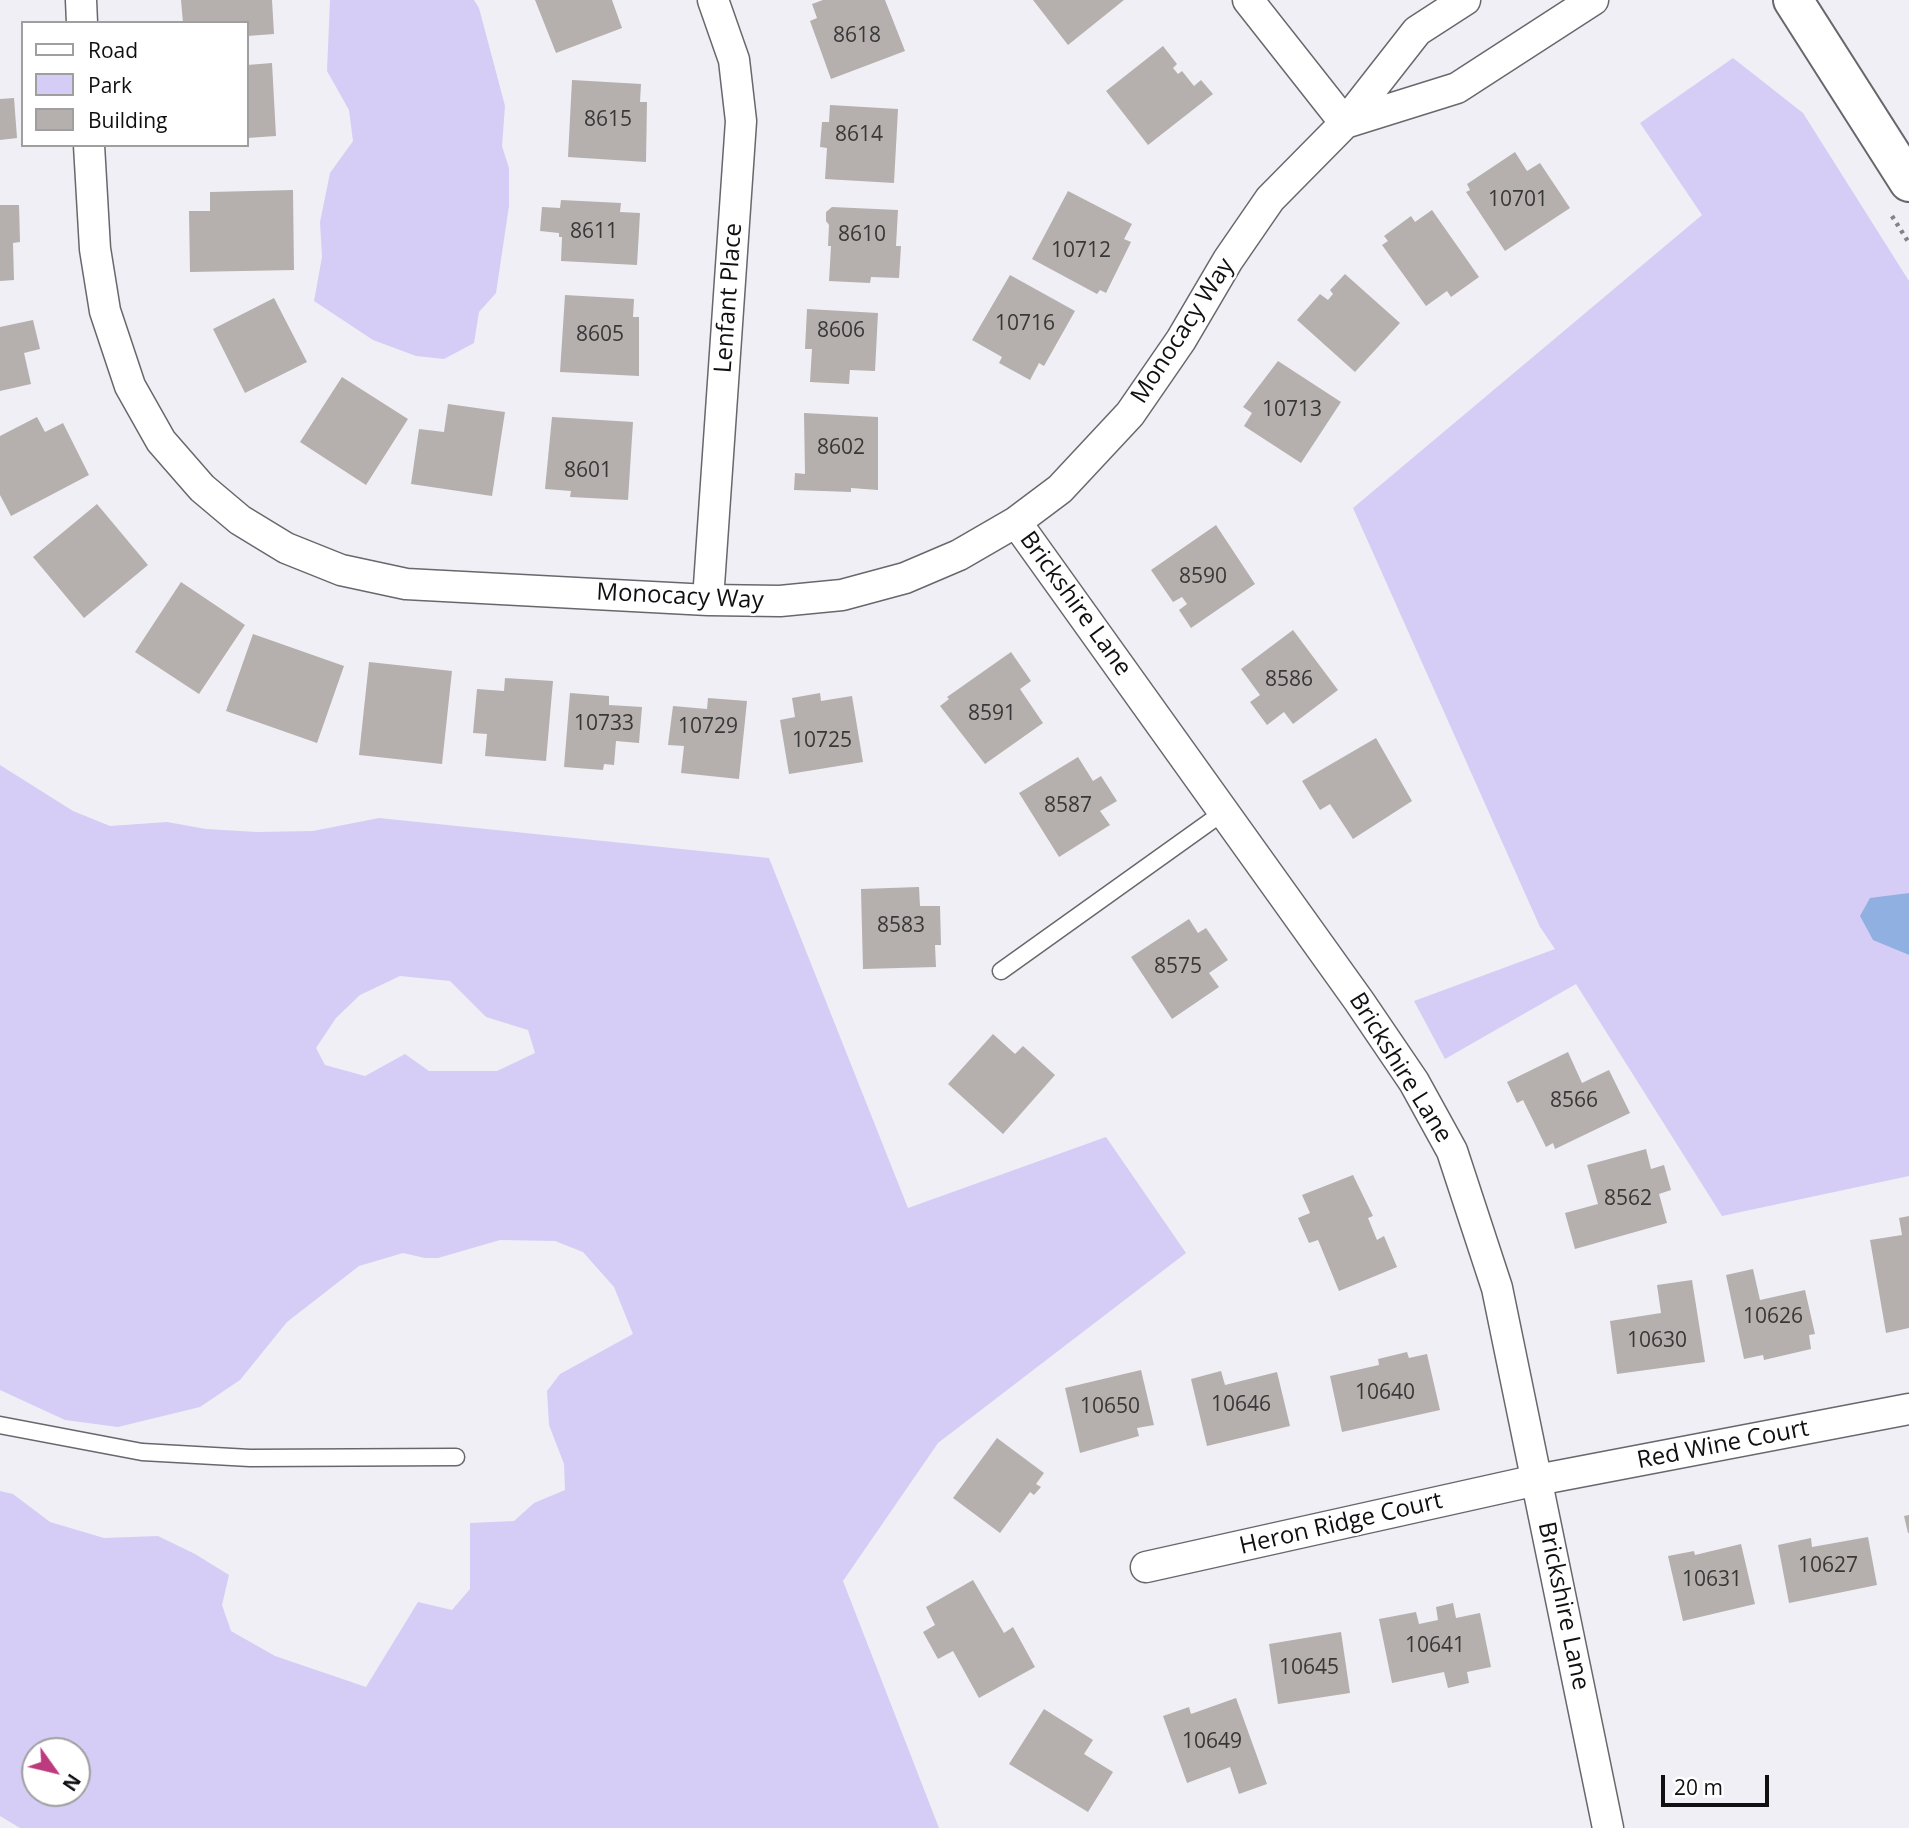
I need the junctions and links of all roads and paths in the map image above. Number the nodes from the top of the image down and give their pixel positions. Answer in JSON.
{"nodes":[{"id":1,"x":81,"y":0,"type":"edge"},
{"id":2,"x":713,"y":0,"type":"edge"},
{"id":3,"x":1248,"y":0,"type":"edge"},
{"id":4,"x":1465,"y":0,"type":"edge"},
{"id":5,"x":1593,"y":0,"type":"edge"},
{"id":6,"x":1793,"y":0,"type":"edge"},
{"id":7,"x":82,"y":21,"type":"edge"},
{"id":8,"x":1345,"y":123,"type":"junction"},
{"id":9,"x":89,"y":147,"type":"edge"},
{"id":10,"x":1909,"y":182,"type":"edge"},
{"id":11,"x":1016,"y":522,"type":"junction"},
{"id":12,"x":708,"y":600,"type":"junction"},
{"id":13,"x":1225,"y":811,"type":"junction"},
{"id":14,"x":1001,"y":971,"type":"dead end"},
{"id":15,"x":1909,"y":1409,"type":"edge"},
{"id":16,"x":0,"y":1425,"type":"edge"},
{"id":17,"x":456,"y":1457,"type":"dead end"},
{"id":18,"x":1536,"y":1480,"type":"junction"},
{"id":19,"x":1146,"y":1567,"type":"dead end"},
{"id":20,"x":1608,"y":1828,"type":"edge"}],
"edges":[{"from":1,"to":7,"type":"street"},
{"from":2,"to":12,"type":"street","name":"Lenfant Place"},
{"from":3,"to":8,"type":"street"},
{"from":4,"to":8,"type":"street","name":"Monocacy Way"},
{"from":5,"to":8,"type":"street","name":"Monocacy Way"},
{"from":6,"to":10,"type":"highway"},
{"from":8,"to":11,"type":"street","name":"Monocacy Way"},
{"from":9,"to":12,"type":"street","name":"Monocacy Way"},
{"from":11,"to":12,"type":"street","name":"Monocacy Way"},
{"from":11,"to":13,"type":"street","name":"Brickshire Lane"},
{"from":13,"to":14,"type":"lane"},
{"from":13,"to":18,"type":"street","name":"Brickshire Lane"},
{"from":15,"to":18,"type":"street","name":"Red Wine Court"},
{"from":16,"to":17,"type":"lane"},
{"from":18,"to":19,"type":"street","name":"Heron Ridge Court"},
{"from":18,"to":20,"type":"street","name":"Brickshire Lane"}]}
